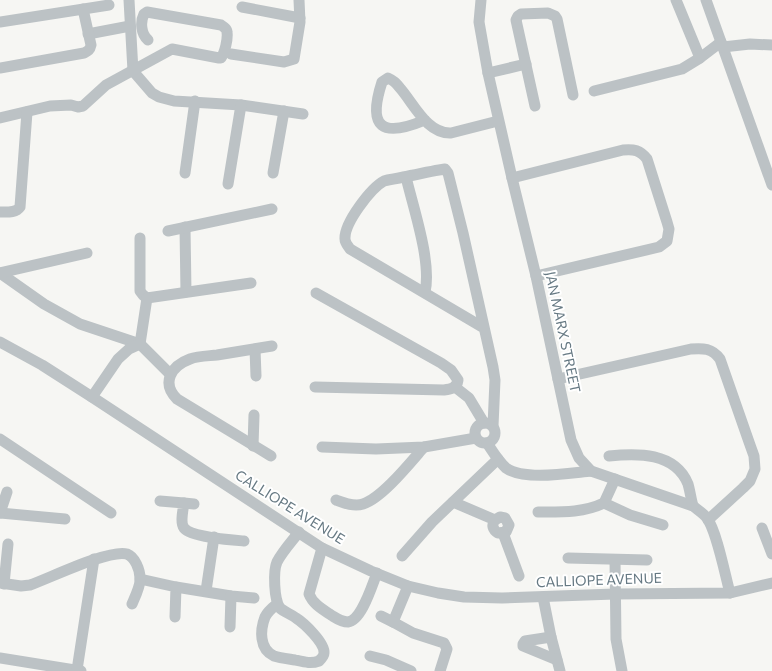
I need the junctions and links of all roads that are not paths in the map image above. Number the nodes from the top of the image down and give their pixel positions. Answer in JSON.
{"nodes":[{"id":1,"x":129,"y":0,"type":"edge"},
{"id":2,"x":299,"y":0,"type":"edge"},
{"id":3,"x":481,"y":0,"type":"edge"},
{"id":4,"x":676,"y":0,"type":"edge"},
{"id":5,"x":706,"y":0,"type":"edge"},
{"id":6,"x":109,"y":5,"type":"dead end"},
{"id":7,"x":242,"y":7,"type":"dead end"},
{"id":8,"x":82,"y":9,"type":"junction"},
{"id":9,"x":300,"y":18,"type":"junction"},
{"id":10,"x":0,"y":22,"type":"edge"},
{"id":11,"x":130,"y":26,"type":"junction"},
{"id":12,"x":88,"y":34,"type":"junction"},
{"id":13,"x":148,"y":40,"type":"dead end"},
{"id":14,"x":722,"y":45,"type":"junction"},
{"id":15,"x":772,"y":46,"type":"edge"},
{"id":16,"x":231,"y":54,"type":"dead end"},
{"id":17,"x":700,"y":58,"type":"junction"},
{"id":18,"x":526,"y":64,"type":"junction"},
{"id":19,"x":0,"y":68,"type":"edge"},
{"id":20,"x":133,"y":70,"type":"junction"},
{"id":21,"x":488,"y":73,"type":"junction"},
{"id":22,"x":594,"y":91,"type":"dead end"},
{"id":23,"x":574,"y":95,"type":"dead end"},
{"id":24,"x":196,"y":101,"type":"junction"},
{"id":25,"x":241,"y":105,"type":"junction"},
{"id":26,"x":535,"y":106,"type":"dead end"},
{"id":27,"x":284,"y":111,"type":"junction"},
{"id":28,"x":27,"y":112,"type":"junction"},
{"id":29,"x":303,"y":114,"type":"dead end"},
{"id":30,"x":0,"y":118,"type":"edge"},
{"id":31,"x":425,"y":120,"type":"junction"},
{"id":32,"x":498,"y":121,"type":"junction"},
{"id":33,"x":768,"y":162,"type":"edge"},
{"id":34,"x":185,"y":173,"type":"dead end"},
{"id":35,"x":273,"y":173,"type":"dead end"},
{"id":36,"x":406,"y":177,"type":"junction"},
{"id":37,"x":512,"y":178,"type":"junction"},
{"id":38,"x":228,"y":184,"type":"dead end"},
{"id":39,"x":772,"y":185,"type":"edge"},
{"id":40,"x":272,"y":209,"type":"dead end"},
{"id":41,"x":0,"y":212,"type":"edge"},
{"id":42,"x":185,"y":227,"type":"junction"},
{"id":43,"x":168,"y":231,"type":"dead end"},
{"id":44,"x":140,"y":238,"type":"dead end"},
{"id":45,"x":87,"y":253,"type":"dead end"},
{"id":46,"x":0,"y":273,"type":"edge"},
{"id":47,"x":536,"y":276,"type":"junction"},
{"id":48,"x":251,"y":283,"type":"dead end"},
{"id":49,"x":186,"y":292,"type":"junction"},
{"id":50,"x":425,"y":292,"type":"junction"},
{"id":51,"x":316,"y":293,"type":"dead end"},
{"id":52,"x":147,"y":298,"type":"junction"},
{"id":53,"x":484,"y":328,"type":"junction"},
{"id":54,"x":0,"y":342,"type":"edge"},
{"id":55,"x":140,"y":344,"type":"junction"},
{"id":56,"x":272,"y":346,"type":"dead end"},
{"id":57,"x":255,"y":349,"type":"junction"},
{"id":58,"x":170,"y":374,"type":"junction"},
{"id":59,"x":256,"y":376,"type":"dead end"},
{"id":60,"x":558,"y":379,"type":"junction"},
{"id":61,"x":315,"y":387,"type":"dead end"},
{"id":62,"x":458,"y":390,"type":"junction"},
{"id":63,"x":92,"y":397,"type":"junction"},
{"id":64,"x":254,"y":415,"type":"dead end"},
{"id":65,"x":488,"y":427,"type":"junction"},
{"id":66,"x":476,"y":438,"type":"junction"},
{"id":67,"x":0,"y":439,"type":"edge"},
{"id":68,"x":487,"y":443,"type":"junction"},
{"id":69,"x":253,"y":446,"type":"junction"},
{"id":70,"x":322,"y":447,"type":"dead end"},
{"id":71,"x":424,"y":448,"type":"junction"},
{"id":72,"x":271,"y":456,"type":"dead end"},
{"id":73,"x":609,"y":456,"type":"dead end"},
{"id":74,"x":498,"y":459,"type":"junction"},
{"id":75,"x":591,"y":471,"type":"junction"},
{"id":76,"x":615,"y":479,"type":"junction"},
{"id":77,"x":7,"y":492,"type":"dead end"},
{"id":78,"x":336,"y":500,"type":"dead end"},
{"id":79,"x":160,"y":501,"type":"dead end"},
{"id":80,"x":452,"y":502,"type":"junction"},
{"id":81,"x":604,"y":503,"type":"junction"},
{"id":82,"x":693,"y":506,"type":"junction"},
{"id":83,"x":0,"y":512,"type":"edge"},
{"id":84,"x":538,"y":512,"type":"dead end"},
{"id":85,"x":111,"y":513,"type":"dead end"},
{"id":86,"x":65,"y":519,"type":"dead end"},
{"id":87,"x":708,"y":520,"type":"junction"},
{"id":88,"x":663,"y":525,"type":"dead end"},
{"id":89,"x":762,"y":528,"type":"dead end"},
{"id":90,"x":299,"y":532,"type":"junction"},
{"id":91,"x":214,"y":537,"type":"junction"},
{"id":92,"x":244,"y":541,"type":"dead end"},
{"id":93,"x":8,"y":544,"type":"dead end"},
{"id":94,"x":322,"y":548,"type":"junction"},
{"id":95,"x":772,"y":554,"type":"edge"},
{"id":96,"x":402,"y":556,"type":"dead end"},
{"id":97,"x":568,"y":558,"type":"dead end"},
{"id":98,"x":94,"y":559,"type":"junction"},
{"id":99,"x":615,"y":560,"type":"junction"},
{"id":100,"x":647,"y":560,"type":"dead end"},
{"id":101,"x":377,"y":573,"type":"junction"},
{"id":102,"x":772,"y":575,"type":"edge"},
{"id":103,"x":519,"y":576,"type":"dead end"},
{"id":104,"x":140,"y":579,"type":"junction"},
{"id":105,"x":2,"y":583,"type":"edge"},
{"id":106,"x":772,"y":583,"type":"edge"},
{"id":107,"x":408,"y":586,"type":"junction"},
{"id":108,"x":176,"y":587,"type":"junction"},
{"id":109,"x":729,"y":590,"type":"junction"},
{"id":110,"x":206,"y":591,"type":"junction"},
{"id":111,"x":615,"y":594,"type":"junction"},
{"id":112,"x":231,"y":596,"type":"junction"},
{"id":113,"x":543,"y":597,"type":"junction"},
{"id":114,"x":254,"y":598,"type":"dead end"},
{"id":115,"x":132,"y":604,"type":"dead end"},
{"id":116,"x":277,"y":604,"type":"junction"},
{"id":117,"x":381,"y":616,"type":"dead end"},
{"id":118,"x":175,"y":617,"type":"dead end"},
{"id":119,"x":394,"y":622,"type":"junction"},
{"id":120,"x":230,"y":627,"type":"dead end"},
{"id":121,"x":551,"y":637,"type":"junction"},
{"id":122,"x":370,"y":656,"type":"dead end"},
{"id":123,"x":0,"y":658,"type":"edge"},
{"id":124,"x":557,"y":660,"type":"junction"},
{"id":125,"x":21,"y":667,"type":"edge"},
{"id":126,"x":79,"y":671,"type":"edge"},
{"id":127,"x":411,"y":671,"type":"edge"},
{"id":128,"x":440,"y":671,"type":"edge"},
{"id":129,"x":560,"y":671,"type":"edge"},
{"id":130,"x":622,"y":671,"type":"edge"}],
"edges":[{"from":1,"to":11,"type":"street"},
{"from":2,"to":9,"type":"street"},
{"from":3,"to":21,"type":"street","name":"JAN MARX STREET"},
{"from":4,"to":17,"type":"street"},
{"from":5,"to":14,"type":"street"},
{"from":6,"to":8,"type":"street"},
{"from":7,"to":9,"type":"street"},
{"from":8,"to":10,"type":"street"},
{"from":8,"to":12,"type":"street"},
{"from":9,"to":16,"type":"street"},
{"from":11,"to":12,"type":"street"},
{"from":11,"to":20,"type":"street"},
{"from":12,"to":19,"type":"street"},
{"from":13,"to":20,"type":"street"},
{"from":14,"to":15,"type":"street"},
{"from":14,"to":17,"type":"street"},
{"from":14,"to":33,"type":"street"},
{"from":17,"to":22,"type":"street"},
{"from":18,"to":21,"type":"street"},
{"from":18,"to":23,"type":"street"},
{"from":18,"to":26,"type":"street"},
{"from":20,"to":24,"type":"street"},
{"from":20,"to":28,"type":"street"},
{"from":21,"to":32,"type":"street","name":"JAN MARX STREET"},
{"from":24,"to":25,"type":"street"},
{"from":24,"to":34,"type":"street"},
{"from":25,"to":27,"type":"street"},
{"from":25,"to":38,"type":"street"},
{"from":27,"to":29,"type":"street"},
{"from":27,"to":35,"type":"street"},
{"from":28,"to":30,"type":"street"},
{"from":28,"to":41,"type":"street"},
{"from":31,"to":31,"type":"street"},
{"from":31,"to":32,"type":"street"},
{"from":32,"to":37,"type":"street","name":"JAN MARX STREET"},
{"from":33,"to":39,"type":"street"},
{"from":36,"to":50,"type":"street"},
{"from":36,"to":50,"type":"street"},
{"from":36,"to":53,"type":"street"},
{"from":37,"to":47,"type":"street","name":"JAN MARX STREET"},
{"from":37,"to":47,"type":"street"},
{"from":40,"to":42,"type":"street"},
{"from":42,"to":43,"type":"street"},
{"from":42,"to":49,"type":"street"},
{"from":44,"to":52,"type":"street"},
{"from":45,"to":46,"type":"street"},
{"from":46,"to":55,"type":"street"},
{"from":47,"to":60,"type":"street","name":"JAN MARX STREET"},
{"from":48,"to":49,"type":"street"},
{"from":49,"to":52,"type":"street"},
{"from":50,"to":53,"type":"street"},
{"from":51,"to":62,"type":"street"},
{"from":52,"to":55,"type":"street"},
{"from":53,"to":65,"type":"street"},
{"from":54,"to":63,"type":"street","name":"CALLIOPE AVENUE"},
{"from":55,"to":58,"type":"street"},
{"from":55,"to":63,"type":"street"},
{"from":56,"to":57,"type":"street"},
{"from":57,"to":58,"type":"street"},
{"from":57,"to":59,"type":"street"},
{"from":58,"to":69,"type":"street"},
{"from":60,"to":75,"type":"street","name":"JAN MARX STREET"},
{"from":60,"to":87,"type":"street"},
{"from":61,"to":62,"type":"street"},
{"from":62,"to":65,"type":"street"},
{"from":63,"to":90,"type":"street","name":"CALLIOPE AVENUE"},
{"from":64,"to":69,"type":"street"},
{"from":65,"to":66,"type":"street"},
{"from":65,"to":68,"type":"street"},
{"from":66,"to":68,"type":"street"},
{"from":66,"to":71,"type":"street"},
{"from":67,"to":85,"type":"street"},
{"from":68,"to":74,"type":"street"},
{"from":69,"to":72,"type":"street"},
{"from":70,"to":71,"type":"street"},
{"from":71,"to":78,"type":"street"},
{"from":73,"to":82,"type":"street"},
{"from":74,"to":75,"type":"street"},
{"from":74,"to":80,"type":"street"},
{"from":75,"to":76,"type":"street"},
{"from":76,"to":81,"type":"street"},
{"from":76,"to":82,"type":"street"},
{"from":77,"to":83,"type":"street"},
{"from":79,"to":91,"type":"street"},
{"from":80,"to":96,"type":"street"},
{"from":80,"to":103,"type":"street"},
{"from":81,"to":84,"type":"street"},
{"from":81,"to":88,"type":"street"},
{"from":82,"to":87,"type":"street"},
{"from":83,"to":86,"type":"street"},
{"from":87,"to":109,"type":"street"},
{"from":89,"to":95,"type":"street"},
{"from":90,"to":94,"type":"street","name":"CALLIOPE AVENUE"},
{"from":90,"to":116,"type":"street"},
{"from":91,"to":92,"type":"street"},
{"from":91,"to":110,"type":"street"},
{"from":93,"to":105,"type":"street"},
{"from":94,"to":101,"type":"street","name":"CALLIOPE AVENUE"},
{"from":94,"to":101,"type":"street"},
{"from":97,"to":99,"type":"street"},
{"from":98,"to":104,"type":"street"},
{"from":98,"to":105,"type":"street"},
{"from":98,"to":126,"type":"street"},
{"from":99,"to":100,"type":"street"},
{"from":99,"to":111,"type":"street"},
{"from":101,"to":107,"type":"street","name":"CALLIOPE AVENUE"},
{"from":102,"to":109,"type":"street","name":"CALLIOPE AVENUE"},
{"from":104,"to":108,"type":"street"},
{"from":104,"to":115,"type":"street"},
{"from":106,"to":109,"type":"street","name":"CALLIOPE AVENUE"},
{"from":107,"to":113,"type":"street","name":"CALLIOPE AVENUE"},
{"from":107,"to":119,"type":"street"},
{"from":108,"to":110,"type":"street"},
{"from":108,"to":118,"type":"street"},
{"from":109,"to":111,"type":"street","name":"CALLIOPE AVENUE"},
{"from":110,"to":112,"type":"street"},
{"from":111,"to":113,"type":"street","name":"CALLIOPE AVENUE"},
{"from":111,"to":130,"type":"street"},
{"from":112,"to":114,"type":"street"},
{"from":112,"to":120,"type":"street"},
{"from":113,"to":121,"type":"street"},
{"from":116,"to":116,"type":"street"},
{"from":117,"to":119,"type":"street"},
{"from":119,"to":128,"type":"street"},
{"from":121,"to":124,"type":"street"},
{"from":121,"to":124,"type":"street"},
{"from":122,"to":127,"type":"street"},
{"from":123,"to":125,"type":"street"},
{"from":124,"to":129,"type":"street"},
{"from":125,"to":126,"type":"street"}]}
